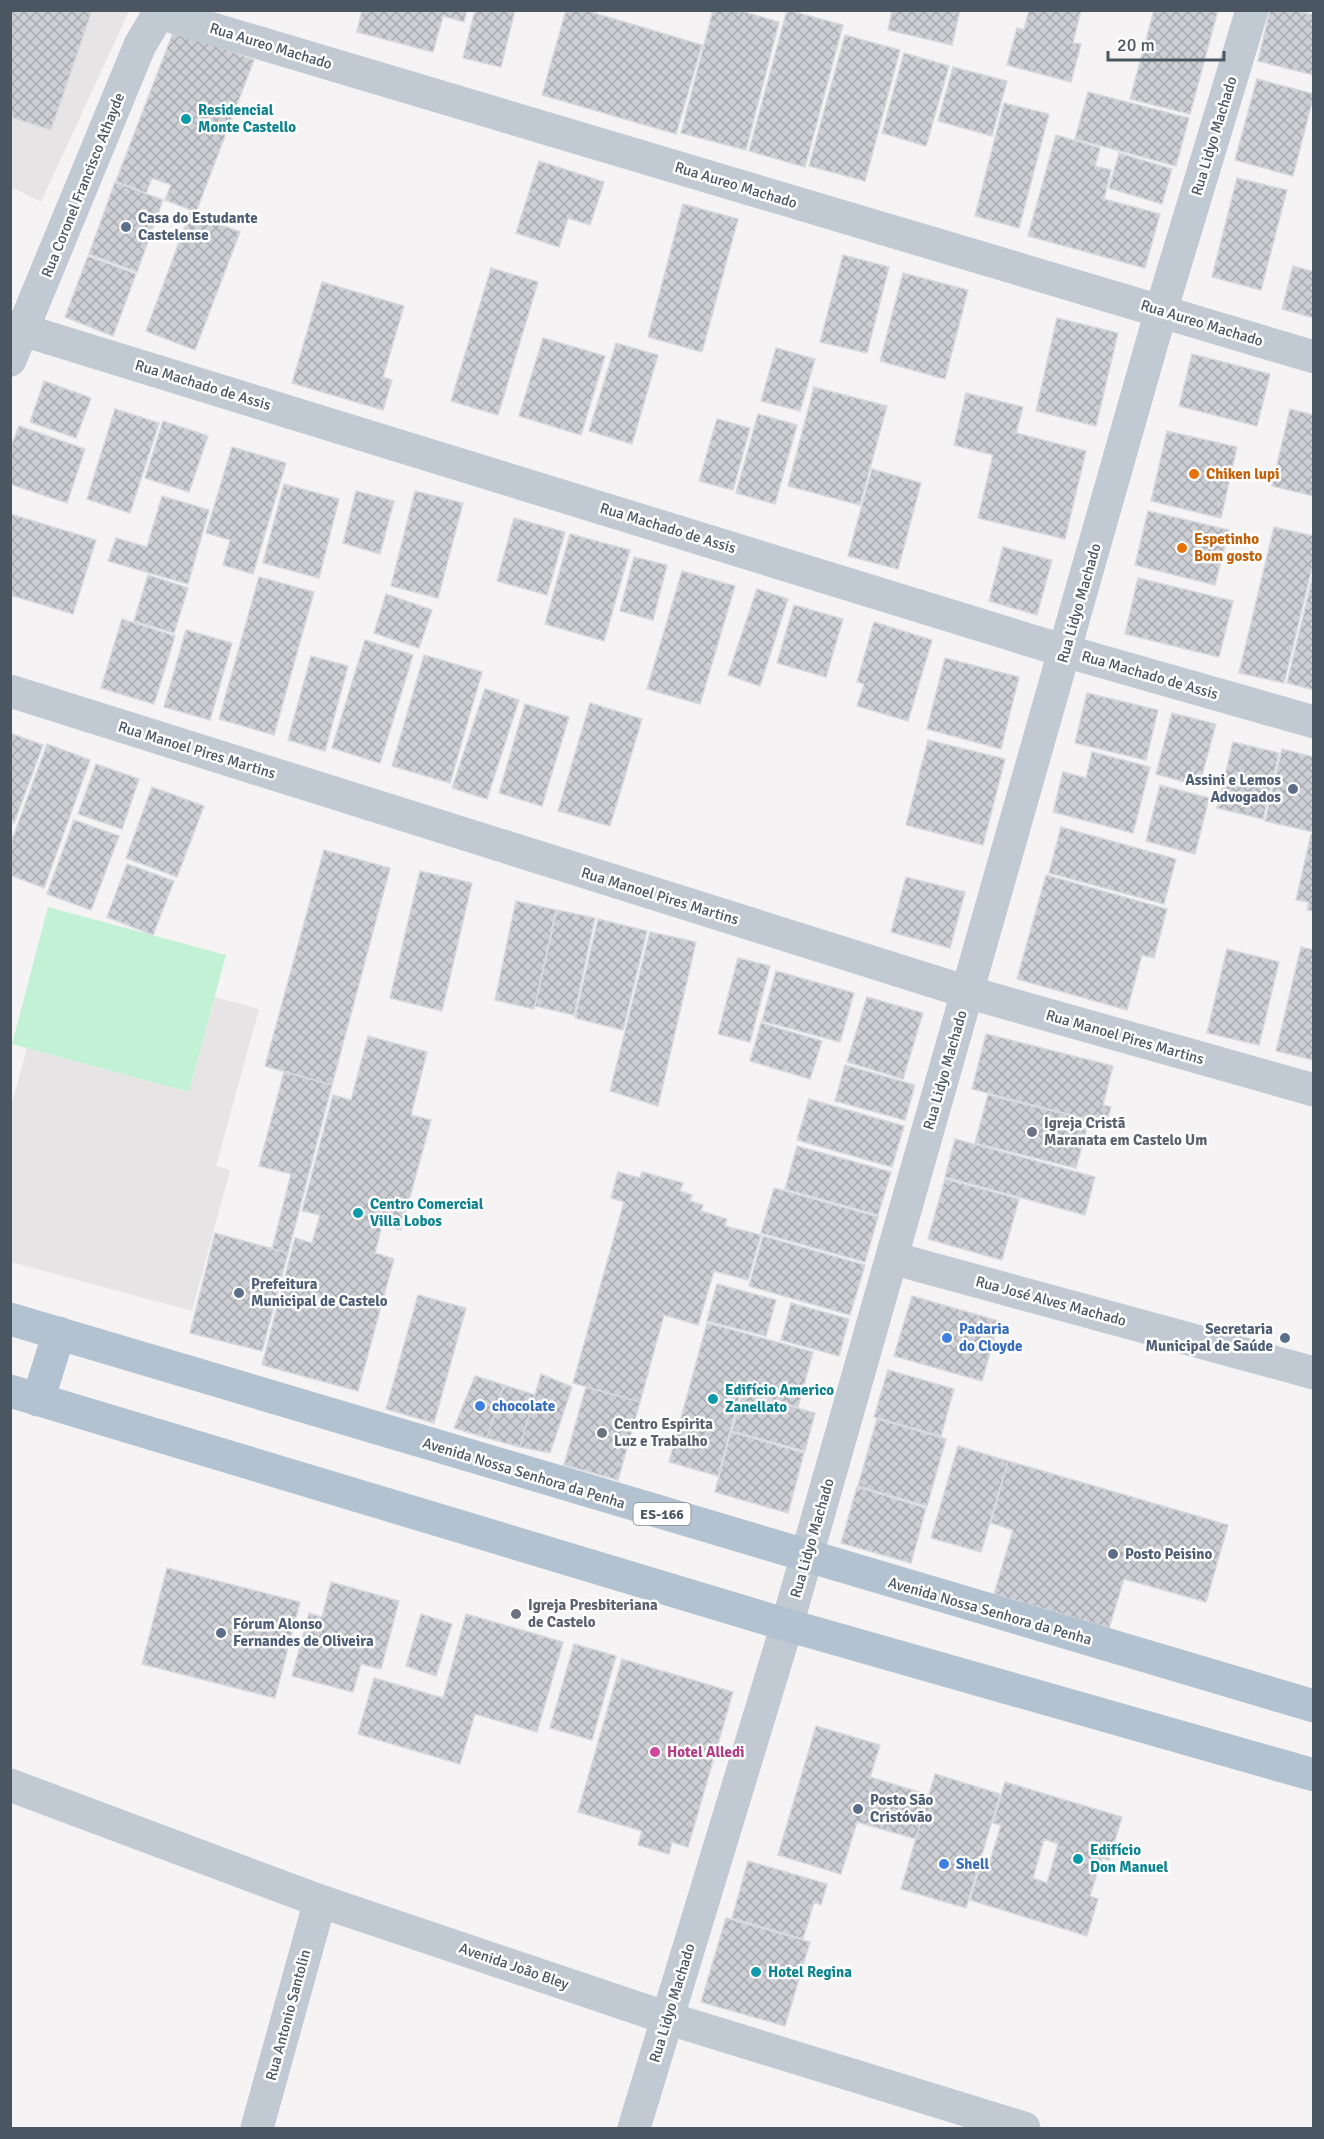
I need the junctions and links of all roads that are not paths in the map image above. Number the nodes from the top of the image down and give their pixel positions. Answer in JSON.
{"nodes":[{"id":1,"x":1252,"y":10,"type":"edge"},
{"id":2,"x":162,"y":12,"type":"edge"},
{"id":3,"x":1161,"y":311,"type":"junction"},
{"id":4,"x":23,"y":330,"type":"junction"},
{"id":5,"x":1314,"y":357,"type":"edge"},
{"id":6,"x":10,"y":360,"type":"edge"},
{"id":7,"x":1065,"y":651,"type":"junction"},
{"id":8,"x":10,"y":691,"type":"edge"},
{"id":9,"x":1314,"y":722,"type":"edge"},
{"id":10,"x":967,"y":992,"type":"junction"},
{"id":11,"x":1314,"y":1090,"type":"edge"},
{"id":12,"x":892,"y":1258,"type":"junction"},
{"id":13,"x":10,"y":1319,"type":"edge"},
{"id":14,"x":58,"y":1333,"type":"junction"},
{"id":15,"x":1314,"y":1373,"type":"edge"},
{"id":16,"x":24,"y":1396,"type":"edge"},
{"id":17,"x":806,"y":1557,"type":"junction"},
{"id":18,"x":787,"y":1625,"type":"junction"},
{"id":19,"x":1314,"y":1706,"type":"edge"},
{"id":20,"x":1314,"y":1775,"type":"edge"},
{"id":21,"x":10,"y":1785,"type":"edge"},
{"id":22,"x":320,"y":1901,"type":"junction"},
{"id":23,"x":667,"y":2018,"type":"junction"},
{"id":24,"x":257,"y":2128,"type":"edge"},
{"id":25,"x":634,"y":2128,"type":"edge"},
{"id":26,"x":1024,"y":2128,"type":"edge"}],
"edges":[{"from":1,"to":3,"type":"street","name":"Rua Lidyo Machado"},
{"from":2,"to":3,"type":"street","name":"Rua Aureo Machado"},
{"from":2,"to":4,"type":"street","name":"Rua Coronel Francisco Athayde"},
{"from":3,"to":5,"type":"street","name":"Rua Aureo Machado"},
{"from":3,"to":7,"type":"street","name":"Rua Lidyo Machado"},
{"from":4,"to":6,"type":"street","name":"Rua Coronel Francisco Athayde"},
{"from":4,"to":7,"type":"street","name":"Rua Machado de Assis"},
{"from":7,"to":9,"type":"street","name":"Rua Machado de Assis"},
{"from":7,"to":10,"type":"street","name":"Rua Lidyo Machado"},
{"from":8,"to":10,"type":"street","name":"Rua Manoel Pires Martins"},
{"from":10,"to":11,"type":"street","name":"Rua Manoel Pires Martins"},
{"from":10,"to":12,"type":"street","name":"Rua Lidyo Machado"},
{"from":12,"to":15,"type":"street","name":"Rua José Alves Machado"},
{"from":12,"to":17,"type":"street","name":"Rua Lidyo Machado"},
{"from":13,"to":14,"type":"main road","name":"Avenida Nossa Senhora da Penha","number":"ES-166"},
{"from":14,"to":16,"type":"main road"},
{"from":14,"to":17,"type":"main road","name":"Avenida Nossa Senhora da Penha","number":"ES-166"},
{"from":16,"to":18,"type":"main road"},
{"from":17,"to":18,"type":"street","name":"Rua Lidyo Machado"},
{"from":17,"to":19,"type":"main road","name":"Avenida Nossa Senhora da Penha","number":"ES-166"},
{"from":18,"to":20,"type":"main road"},
{"from":18,"to":23,"type":"street","name":"Rua Lidyo Machado"},
{"from":21,"to":22,"type":"street","name":"Avenida João Bley"},
{"from":22,"to":23,"type":"street","name":"Avenida João Bley"},
{"from":22,"to":24,"type":"street","name":"Rua Antonio Santolin"},
{"from":23,"to":25,"type":"street","name":"Rua Lidyo Machado"},
{"from":23,"to":26,"type":"street","name":"Avenida João Bley"}]}
